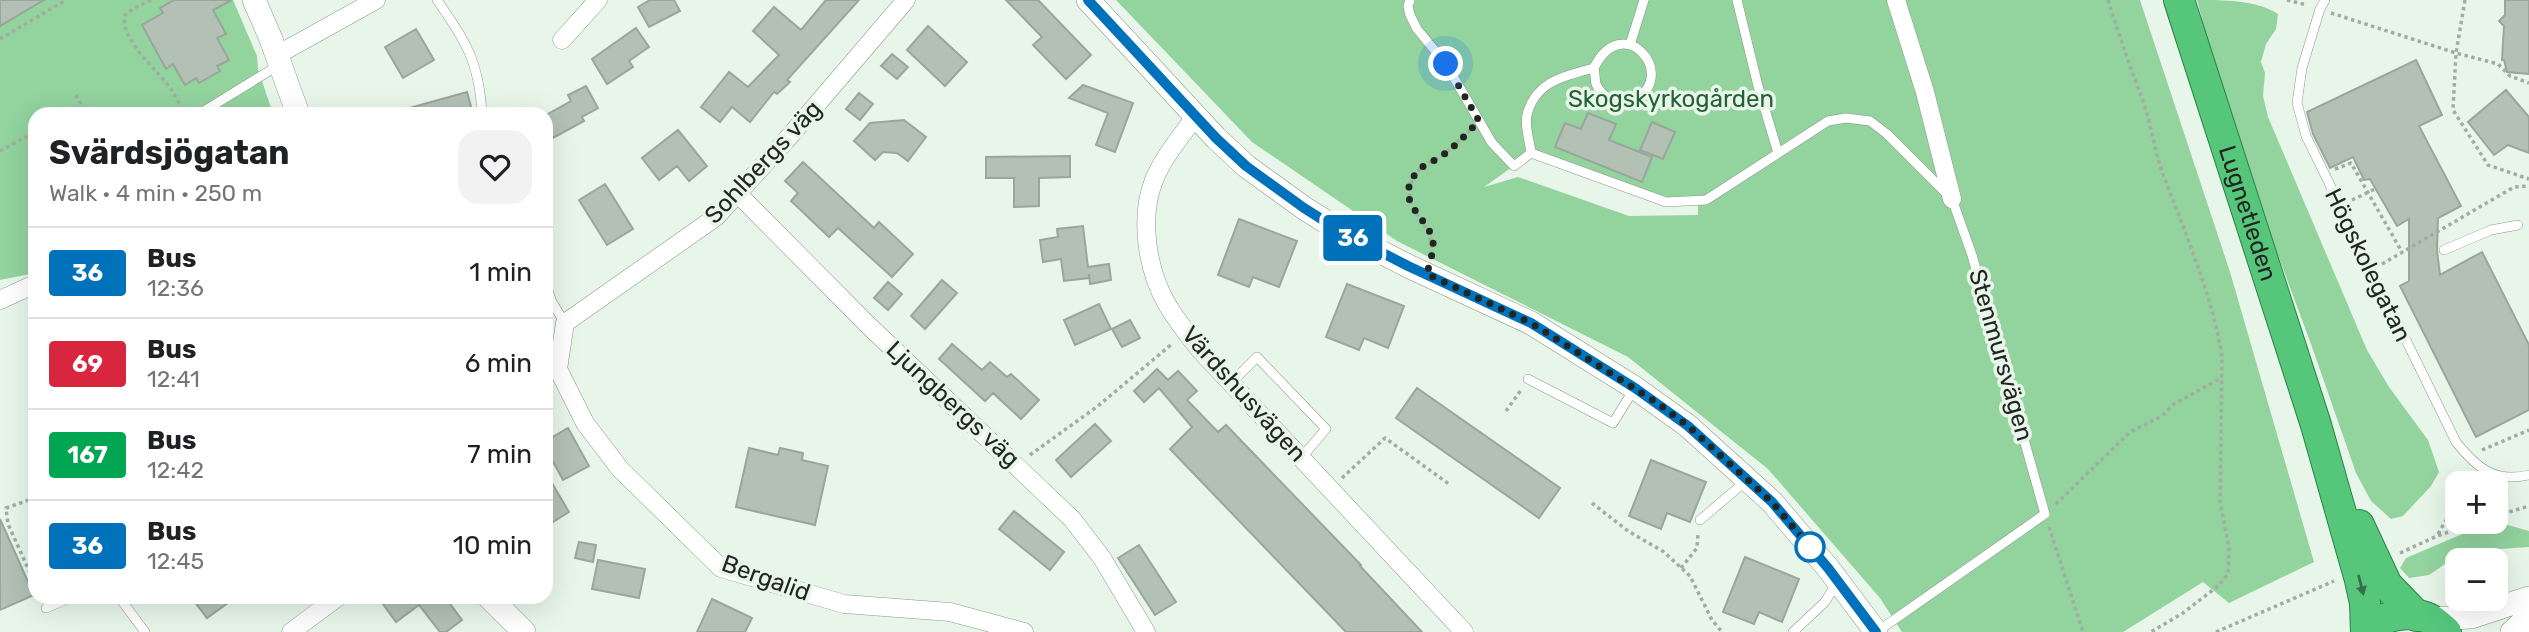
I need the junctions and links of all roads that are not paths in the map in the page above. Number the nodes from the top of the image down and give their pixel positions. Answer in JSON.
{"nodes":[{"id":1,"x":254,"y":0,"type":"edge"},
{"id":2,"x":437,"y":0,"type":"edge"},
{"id":3,"x":598,"y":0,"type":"edge"},
{"id":4,"x":906,"y":0,"type":"edge"},
{"id":5,"x":1088,"y":0,"type":"edge"},
{"id":6,"x":1410,"y":0,"type":"edge"},
{"id":7,"x":1644,"y":0,"type":"edge"},
{"id":8,"x":1737,"y":0,"type":"edge"},
{"id":9,"x":1896,"y":0,"type":"edge"},
{"id":10,"x":2179,"y":0,"type":"edge"},
{"id":11,"x":367,"y":2,"type":"edge"},
{"id":12,"x":2322,"y":4,"type":"edge"},
{"id":13,"x":562,"y":40,"type":"dead end"},
{"id":14,"x":1630,"y":45,"type":"junction"},
{"id":15,"x":279,"y":60,"type":"junction"},
{"id":16,"x":1594,"y":68,"type":"junction"},
{"id":17,"x":210,"y":107,"type":"edge"},
{"id":18,"x":296,"y":107,"type":"edge"},
{"id":19,"x":481,"y":107,"type":"edge"},
{"id":20,"x":1196,"y":116,"type":"junction"},
{"id":21,"x":1531,"y":153,"type":"junction"},
{"id":22,"x":1778,"y":153,"type":"junction"},
{"id":23,"x":738,"y":194,"type":"junction"},
{"id":24,"x":1952,"y":199,"type":"junction"},
{"id":25,"x":2518,"y":225,"type":"dead end"},
{"id":26,"x":2444,"y":250,"type":"dead end"},
{"id":27,"x":28,"y":287,"type":"edge"},
{"id":28,"x":0,"y":300,"type":"edge"},
{"id":29,"x":553,"y":304,"type":"edge"},
{"id":30,"x":565,"y":323,"type":"junction"},
{"id":31,"x":1528,"y":379,"type":"road end"},
{"id":32,"x":1231,"y":383,"type":"junction"},
{"id":33,"x":1635,"y":388,"type":"junction"},
{"id":34,"x":2316,"y":425,"type":"junction"},
{"id":35,"x":1301,"y":458,"type":"junction"},
{"id":36,"x":2529,"y":475,"type":"edge"},
{"id":37,"x":1747,"y":480,"type":"junction"},
{"id":38,"x":1700,"y":520,"type":"road end"},
{"id":39,"x":1838,"y":581,"type":"junction"},
{"id":40,"x":2529,"y":598,"type":"edge"},
{"id":41,"x":55,"y":604,"type":"edge"},
{"id":42,"x":124,"y":604,"type":"edge"},
{"id":43,"x":329,"y":604,"type":"edge"},
{"id":44,"x":496,"y":604,"type":"edge"},
{"id":45,"x":46,"y":608,"type":"dead end"},
{"id":46,"x":2529,"y":616,"type":"edge"},
{"id":47,"x":2431,"y":622,"type":"edge"},
{"id":48,"x":145,"y":632,"type":"edge"},
{"id":49,"x":291,"y":632,"type":"edge"},
{"id":50,"x":524,"y":632,"type":"edge"},
{"id":51,"x":1024,"y":632,"type":"edge"},
{"id":52,"x":1146,"y":632,"type":"edge"},
{"id":53,"x":1464,"y":632,"type":"edge"},
{"id":54,"x":1793,"y":632,"type":"edge"},
{"id":55,"x":1876,"y":632,"type":"edge"},
{"id":56,"x":2367,"y":632,"type":"edge"},
{"id":57,"x":2512,"y":632,"type":"edge"}],
"edges":[{"from":1,"to":15,"type":"street"},
{"from":2,"to":19,"type":"lane"},
{"from":3,"to":13,"type":"street"},
{"from":4,"to":23,"type":"street","name":"Sohlbergs väg"},
{"from":5,"to":20,"type":"street"},
{"from":6,"to":21,"type":"lane"},
{"from":7,"to":14,"type":"lane"},
{"from":8,"to":22,"type":"lane"},
{"from":9,"to":24,"type":"street","name":"Stenmursvägen"},
{"from":10,"to":34,"type":"highway","name":"Lugnetleden"},
{"from":11,"to":15,"type":"street"},
{"from":12,"to":36,"type":"lane","name":"Högskolegatan"},
{"from":14,"to":16,"type":"lane"},
{"from":14,"to":16,"type":"lane"},
{"from":15,"to":17,"type":"lane"},
{"from":15,"to":18,"type":"street"},
{"from":16,"to":21,"type":"lane"},
{"from":20,"to":32,"type":"street","name":"Värdshusvägen"},
{"from":20,"to":33,"type":"street"},
{"from":21,"to":22,"type":"lane"},
{"from":22,"to":24,"type":"lane"},
{"from":23,"to":30,"type":"street","name":"Sohlbergs väg"},
{"from":23,"to":52,"type":"street","name":"Ljungbergs väg"},
{"from":24,"to":55,"type":"lane","name":"Stenmursvägen"},
{"from":25,"to":26,"type":"lane"},
{"from":27,"to":28,"type":"street"},
{"from":29,"to":30,"type":"lane"},
{"from":30,"to":51,"type":"street","name":"Bergalid"},
{"from":31,"to":33,"type":"lane"},
{"from":32,"to":35,"type":"street","name":"Värdshusvägen"},
{"from":32,"to":35,"type":"lane"},
{"from":33,"to":37,"type":"street"},
{"from":34,"to":47,"type":"highway","name":"Lugnetleden"},
{"from":34,"to":56,"type":"highway","name":"Lugnetleden","one_way":true},
{"from":35,"to":53,"type":"street","name":"Värdshusvägen"},
{"from":37,"to":38,"type":"lane"},
{"from":37,"to":39,"type":"street"},
{"from":39,"to":54,"type":"lane"},
{"from":39,"to":55,"type":"street"},
{"from":40,"to":47,"type":"street"},
{"from":41,"to":45,"type":"lane"},
{"from":42,"to":48,"type":"lane"},
{"from":43,"to":49,"type":"street"},
{"from":44,"to":50,"type":"street"},
{"from":46,"to":57,"type":"street"},
{"from":47,"to":56,"type":"highway"}]}
